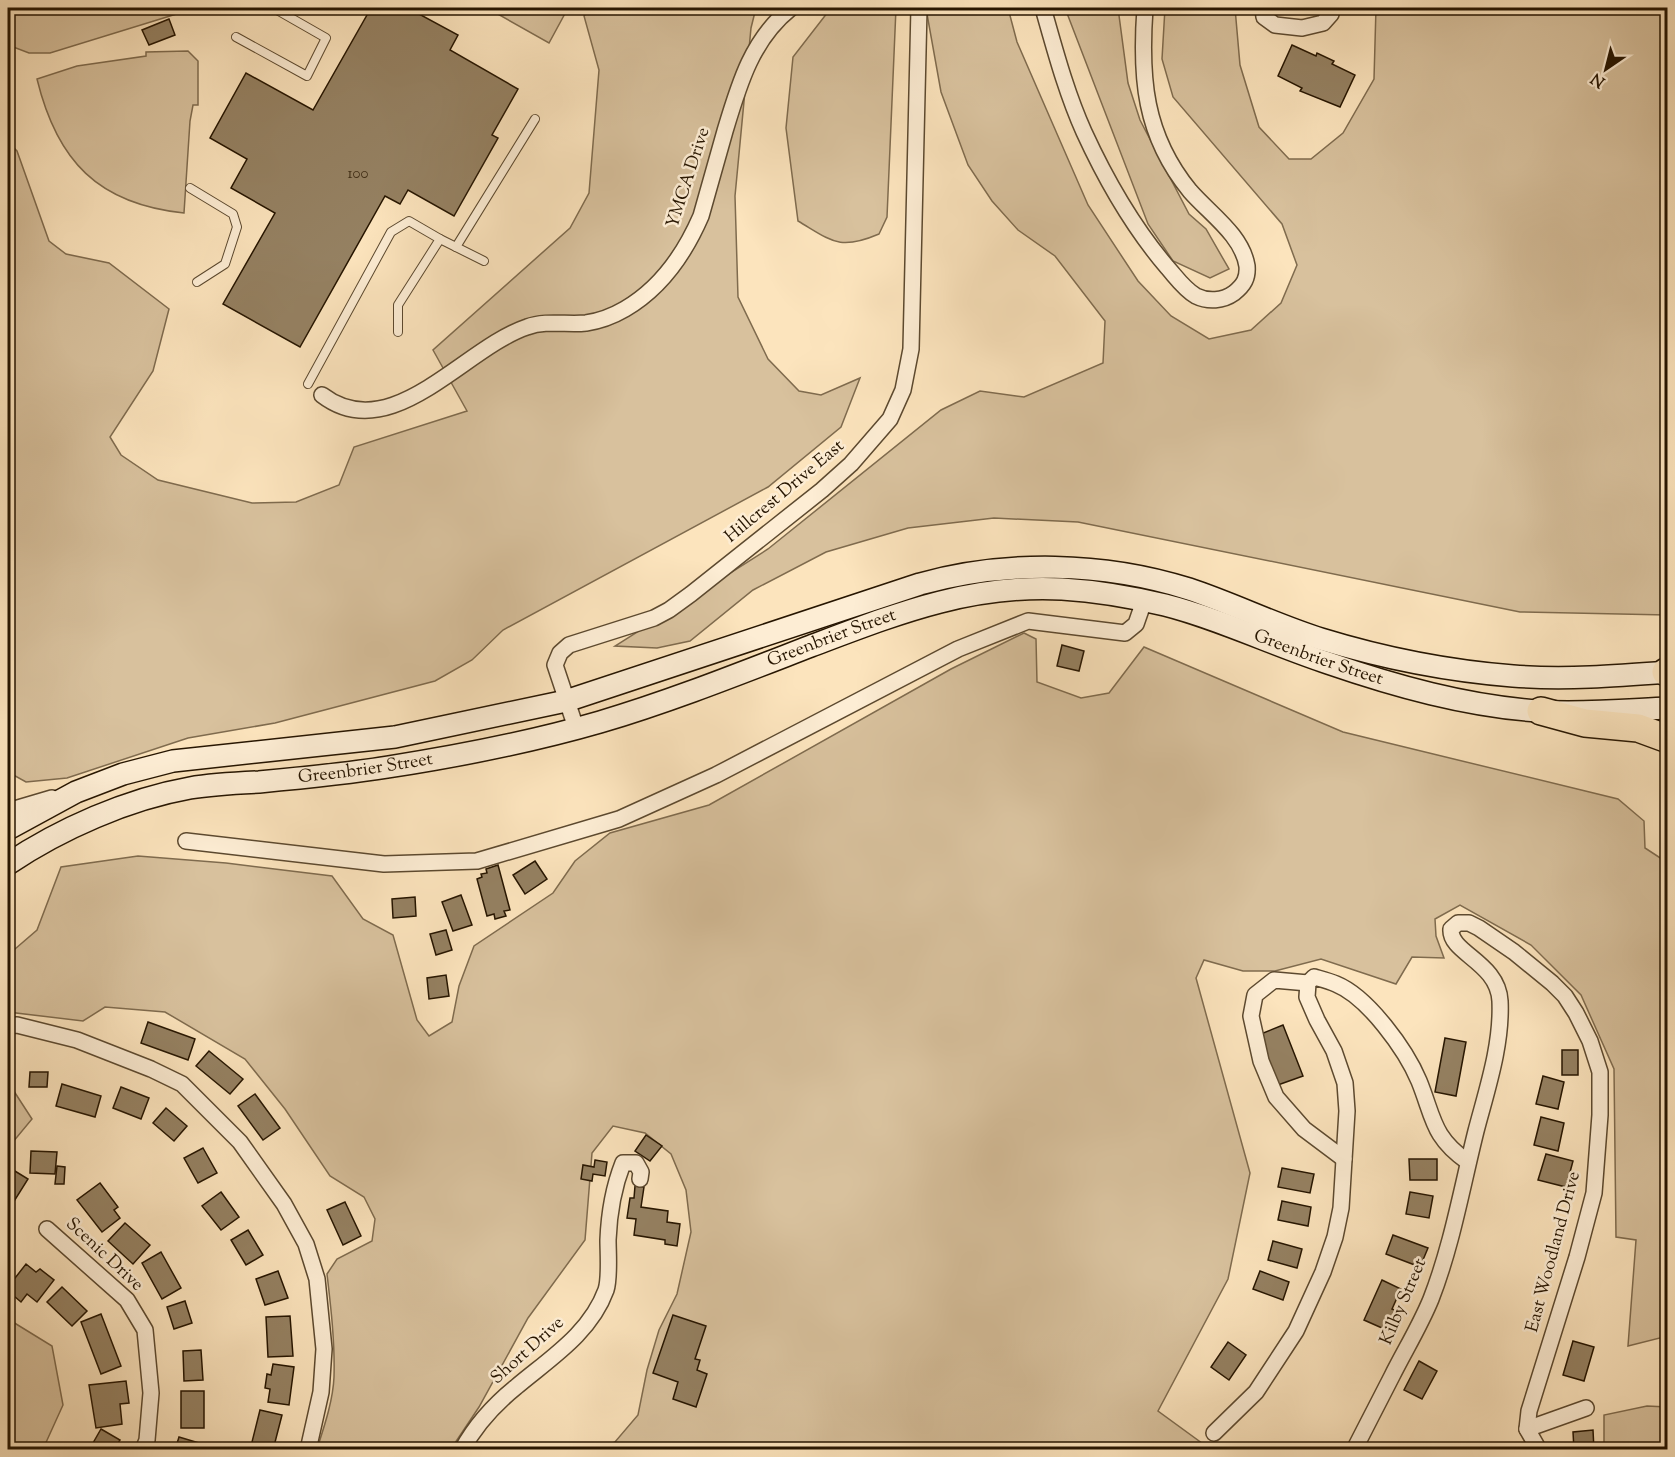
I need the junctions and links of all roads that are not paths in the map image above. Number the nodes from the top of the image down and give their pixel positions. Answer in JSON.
{"nodes":[{"id":1,"x":919,"y":8,"type":"edge"},
{"id":2,"x":1043,"y":8,"type":"edge"},
{"id":3,"x":1145,"y":8,"type":"edge"},
{"id":4,"x":1263,"y":8,"type":"edge"},
{"id":5,"x":1332,"y":8,"type":"edge"},
{"id":6,"x":277,"y":10,"type":"dead end"},
{"id":7,"x":785,"y":10,"type":"edge"},
{"id":8,"x":236,"y":37,"type":"dead end"},
{"id":9,"x":535,"y":119,"type":"dead end"},
{"id":10,"x":190,"y":188,"type":"dead end"},
{"id":11,"x":440,"y":239,"type":"junction"},
{"id":12,"x":456,"y":247,"type":"junction"},
{"id":13,"x":484,"y":261,"type":"dead end"},
{"id":14,"x":197,"y":282,"type":"dead end"},
{"id":15,"x":398,"y":332,"type":"dead end"},
{"id":16,"x":308,"y":384,"type":"dead end"},
{"id":17,"x":322,"y":395,"type":"dead end"},
{"id":18,"x":1144,"y":601,"type":"junction"},
{"id":19,"x":1667,"y":672,"type":"edge"},
{"id":20,"x":566,"y":701,"type":"junction"},
{"id":21,"x":1668,"y":708,"type":"edge"},
{"id":22,"x":1541,"y":711,"type":"junction"},
{"id":23,"x":576,"y":728,"type":"junction"},
{"id":24,"x":1668,"y":739,"type":"edge"},
{"id":25,"x":101,"y":783,"type":"junction"},
{"id":26,"x":8,"y":811,"type":"edge"},
{"id":27,"x":8,"y":829,"type":"edge"},
{"id":28,"x":186,"y":841,"type":"dead end"},
{"id":29,"x":8,"y":864,"type":"edge"},
{"id":30,"x":1308,"y":983,"type":"junction"},
{"id":31,"x":8,"y":1026,"type":"edge"},
{"id":32,"x":1344,"y":1159,"type":"junction"},
{"id":33,"x":1468,"y":1162,"type":"junction"},
{"id":34,"x":640,"y":1179,"type":"dead end"},
{"id":35,"x":47,"y":1228,"type":"dead end"},
{"id":36,"x":1586,"y":1408,"type":"dead end"},
{"id":37,"x":1527,"y":1429,"type":"junction"},
{"id":38,"x":1214,"y":1433,"type":"dead end"},
{"id":39,"x":143,"y":1449,"type":"edge"},
{"id":40,"x":308,"y":1449,"type":"edge"},
{"id":41,"x":462,"y":1449,"type":"edge"},
{"id":42,"x":1354,"y":1449,"type":"edge"},
{"id":43,"x":1539,"y":1449,"type":"edge"}],
"edges":[{"from":1,"to":20,"type":"street","name":"Hillcrest Drive East"},
{"from":2,"to":3,"type":"street"},
{"from":4,"to":5,"type":"street"},
{"from":6,"to":8,"type":"lane"},
{"from":7,"to":17,"type":"street","name":"YMCA Drive"},
{"from":9,"to":12,"type":"lane"},
{"from":10,"to":14,"type":"lane"},
{"from":11,"to":12,"type":"lane"},
{"from":11,"to":15,"type":"lane"},
{"from":11,"to":16,"type":"lane"},
{"from":12,"to":13,"type":"lane"},
{"from":18,"to":22,"type":"main road","name":"Greenbrier Street"},
{"from":18,"to":23,"type":"main road","name":"Greenbrier Street"},
{"from":18,"to":28,"type":"street"},
{"from":19,"to":20,"type":"main road","name":"Greenbrier Street"},
{"from":20,"to":23,"type":"street","name":"Hillcrest Drive East"},
{"from":20,"to":25,"type":"main road","name":"Greenbrier Street"},
{"from":21,"to":22,"type":"main road","name":"Greenbrier Street"},
{"from":22,"to":24,"type":"highway"},
{"from":23,"to":29,"type":"main road","name":"Greenbrier Street"},
{"from":25,"to":26,"type":"street"},
{"from":25,"to":27,"type":"main road","name":"Greenbrier Street"},
{"from":30,"to":32,"type":"street"},
{"from":30,"to":32,"type":"street"},
{"from":30,"to":33,"type":"street"},
{"from":31,"to":40,"type":"street"},
{"from":32,"to":38,"type":"street"},
{"from":33,"to":37,"type":"street","name":"East Woodland Drive"},
{"from":33,"to":42,"type":"street","name":"Kilby Street"},
{"from":34,"to":41,"type":"street","name":"Short Drive"},
{"from":35,"to":39,"type":"street","name":"Scenic Drive"},
{"from":36,"to":37,"type":"street"},
{"from":37,"to":43,"type":"street"}]}
